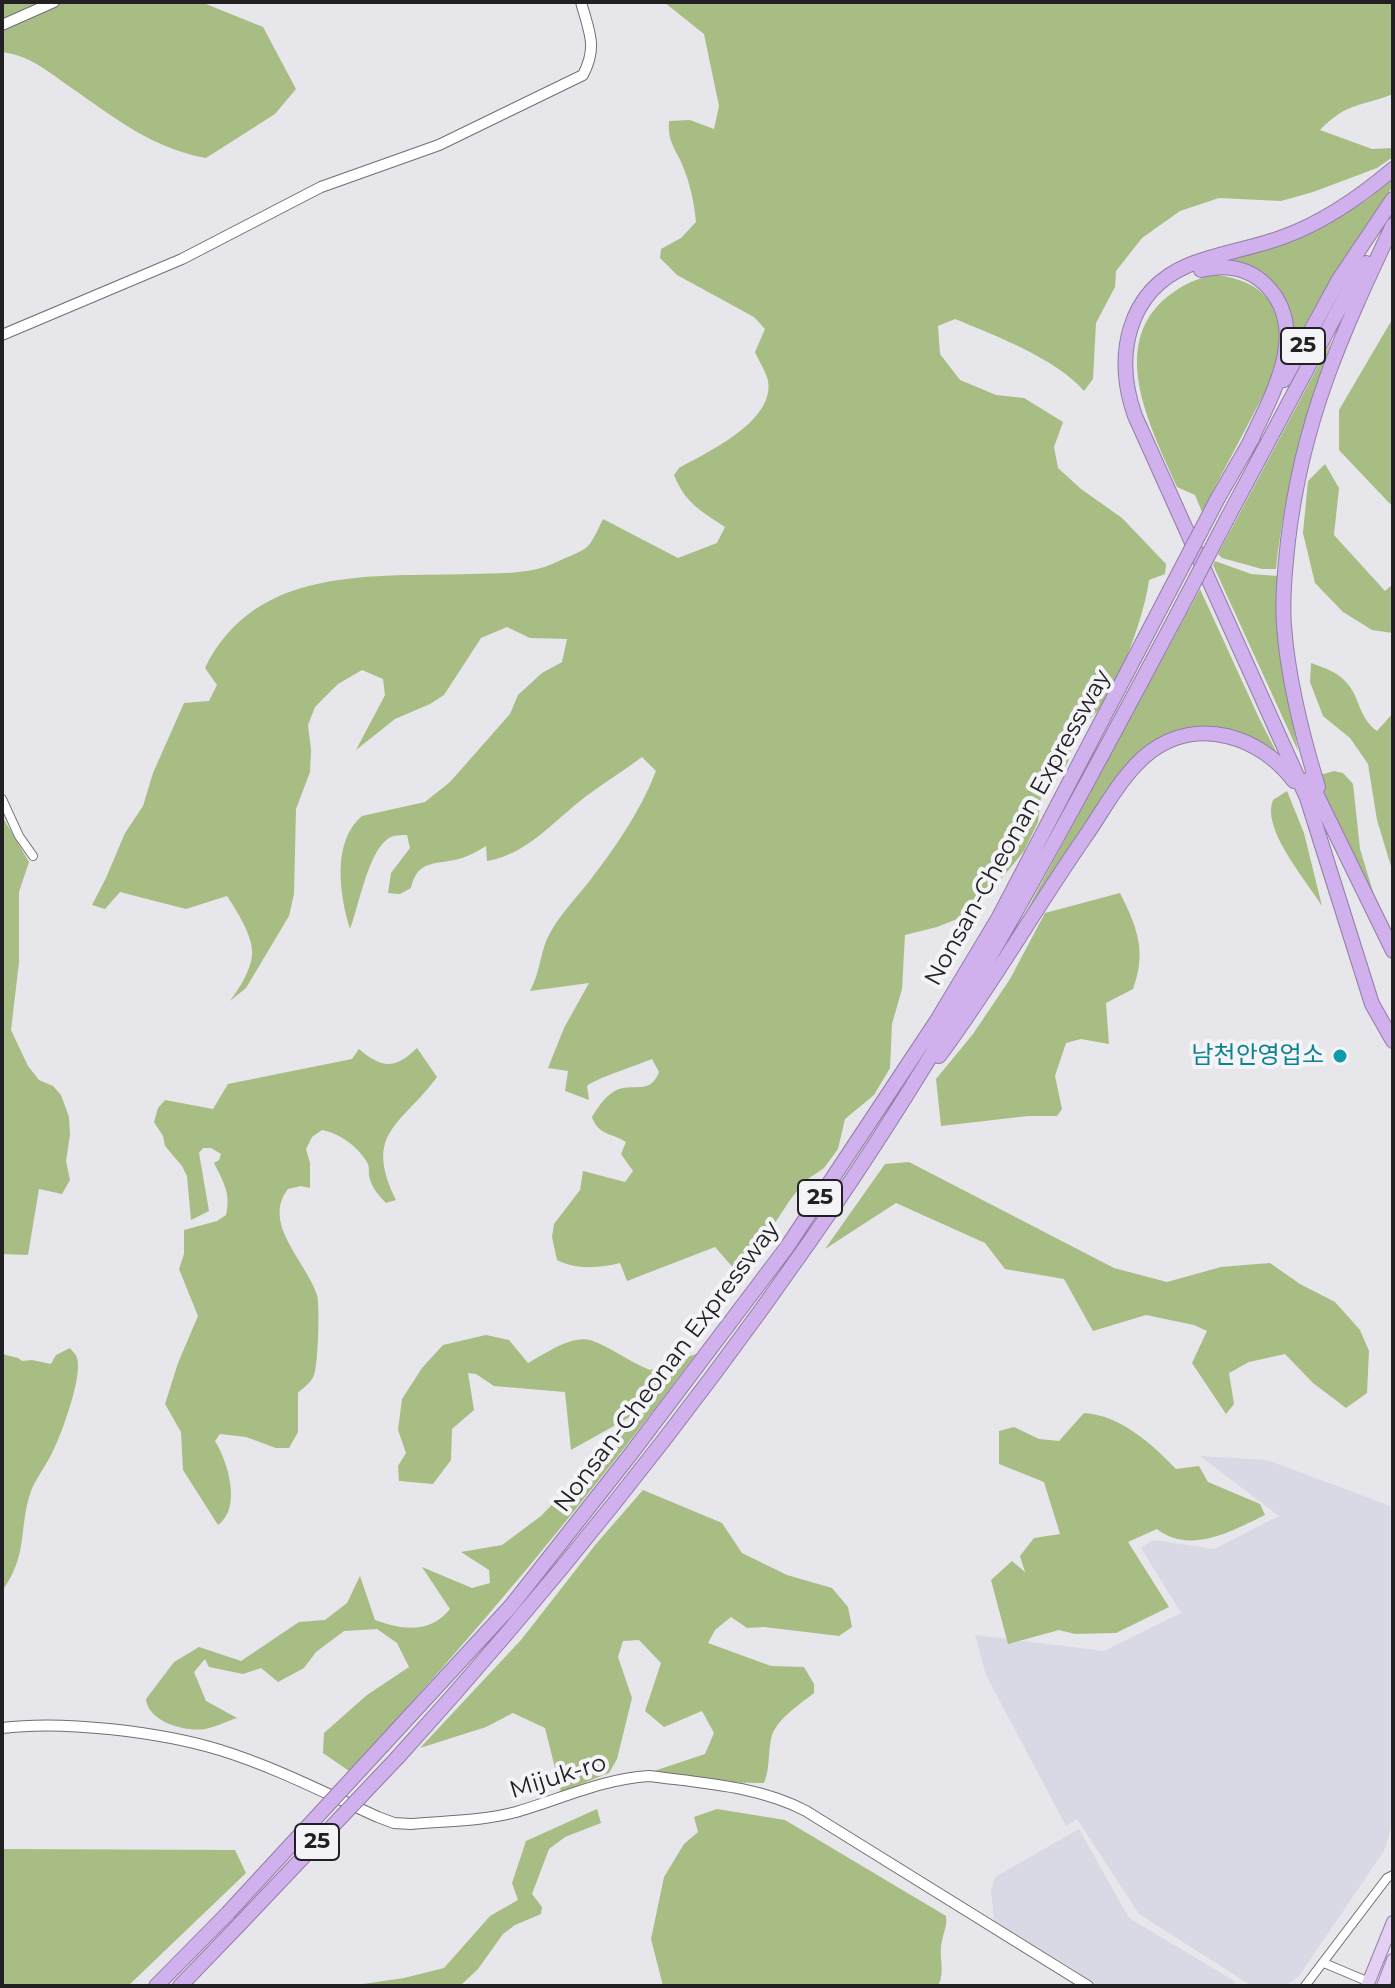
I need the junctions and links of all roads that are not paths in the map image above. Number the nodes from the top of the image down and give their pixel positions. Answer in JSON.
{"nodes":[{"id":1,"x":54,"y":2,"type":"edge"},
{"id":2,"x":581,"y":2,"type":"edge"},
{"id":3,"x":2,"y":25,"type":"edge"},
{"id":4,"x":1393,"y":169,"type":"edge"},
{"id":5,"x":1393,"y":199,"type":"edge"},
{"id":6,"x":1393,"y":223,"type":"edge"},
{"id":7,"x":2,"y":335,"type":"edge"},
{"id":8,"x":1249,"y":444,"type":"junction"},
{"id":9,"x":1307,"y":798,"type":"junction"},
{"id":10,"x":2,"y":799,"type":"edge"},
{"id":11,"x":1327,"y":818,"type":"junction"},
{"id":12,"x":33,"y":856,"type":"dead end"},
{"id":13,"x":1393,"y":951,"type":"edge"},
{"id":14,"x":1393,"y":1041,"type":"edge"},
{"id":15,"x":876,"y":1140,"type":"junction"},
{"id":16,"x":2,"y":1728,"type":"edge"},
{"id":17,"x":1393,"y":1875,"type":"edge"},
{"id":18,"x":1393,"y":1922,"type":"edge"},
{"id":19,"x":1393,"y":1960,"type":"edge"},
{"id":20,"x":1324,"y":1963,"type":"junction"},
{"id":21,"x":1371,"y":1985,"type":"edge"},
{"id":22,"x":156,"y":1986,"type":"edge"},
{"id":23,"x":180,"y":1986,"type":"edge"},
{"id":24,"x":1088,"y":1986,"type":"edge"},
{"id":25,"x":1305,"y":1986,"type":"edge"},
{"id":26,"x":1383,"y":1986,"type":"edge"}],
"edges":[{"from":1,"to":3,"type":"street"},
{"from":2,"to":7,"type":"street"},
{"from":4,"to":9,"type":"highway"},
{"from":5,"to":8,"type":"highway","name":"Nonsan-Cheonan Expressway","number":"25"},
{"from":6,"to":11,"type":"highway"},
{"from":6,"to":15,"type":"highway","name":"Nonsan-Cheonan Expressway","number":"25","bridge":true},
{"from":8,"to":11,"type":"highway"},
{"from":8,"to":22,"type":"highway","name":"Nonsan-Cheonan Expressway","number":"25","bridge":true},
{"from":9,"to":14,"type":"highway"},
{"from":9,"to":15,"type":"highway"},
{"from":10,"to":12,"type":"street"},
{"from":11,"to":13,"type":"highway"},
{"from":15,"to":23,"type":"highway","name":"Nonsan-Cheonan Expressway","number":"25","bridge":true},
{"from":16,"to":24,"type":"street","name":"Mijuk-ro"},
{"from":17,"to":20,"type":"street"},
{"from":18,"to":21,"type":"main road"},
{"from":19,"to":26,"type":"main road"},
{"from":20,"to":21,"type":"street"},
{"from":20,"to":25,"type":"street"}]}
